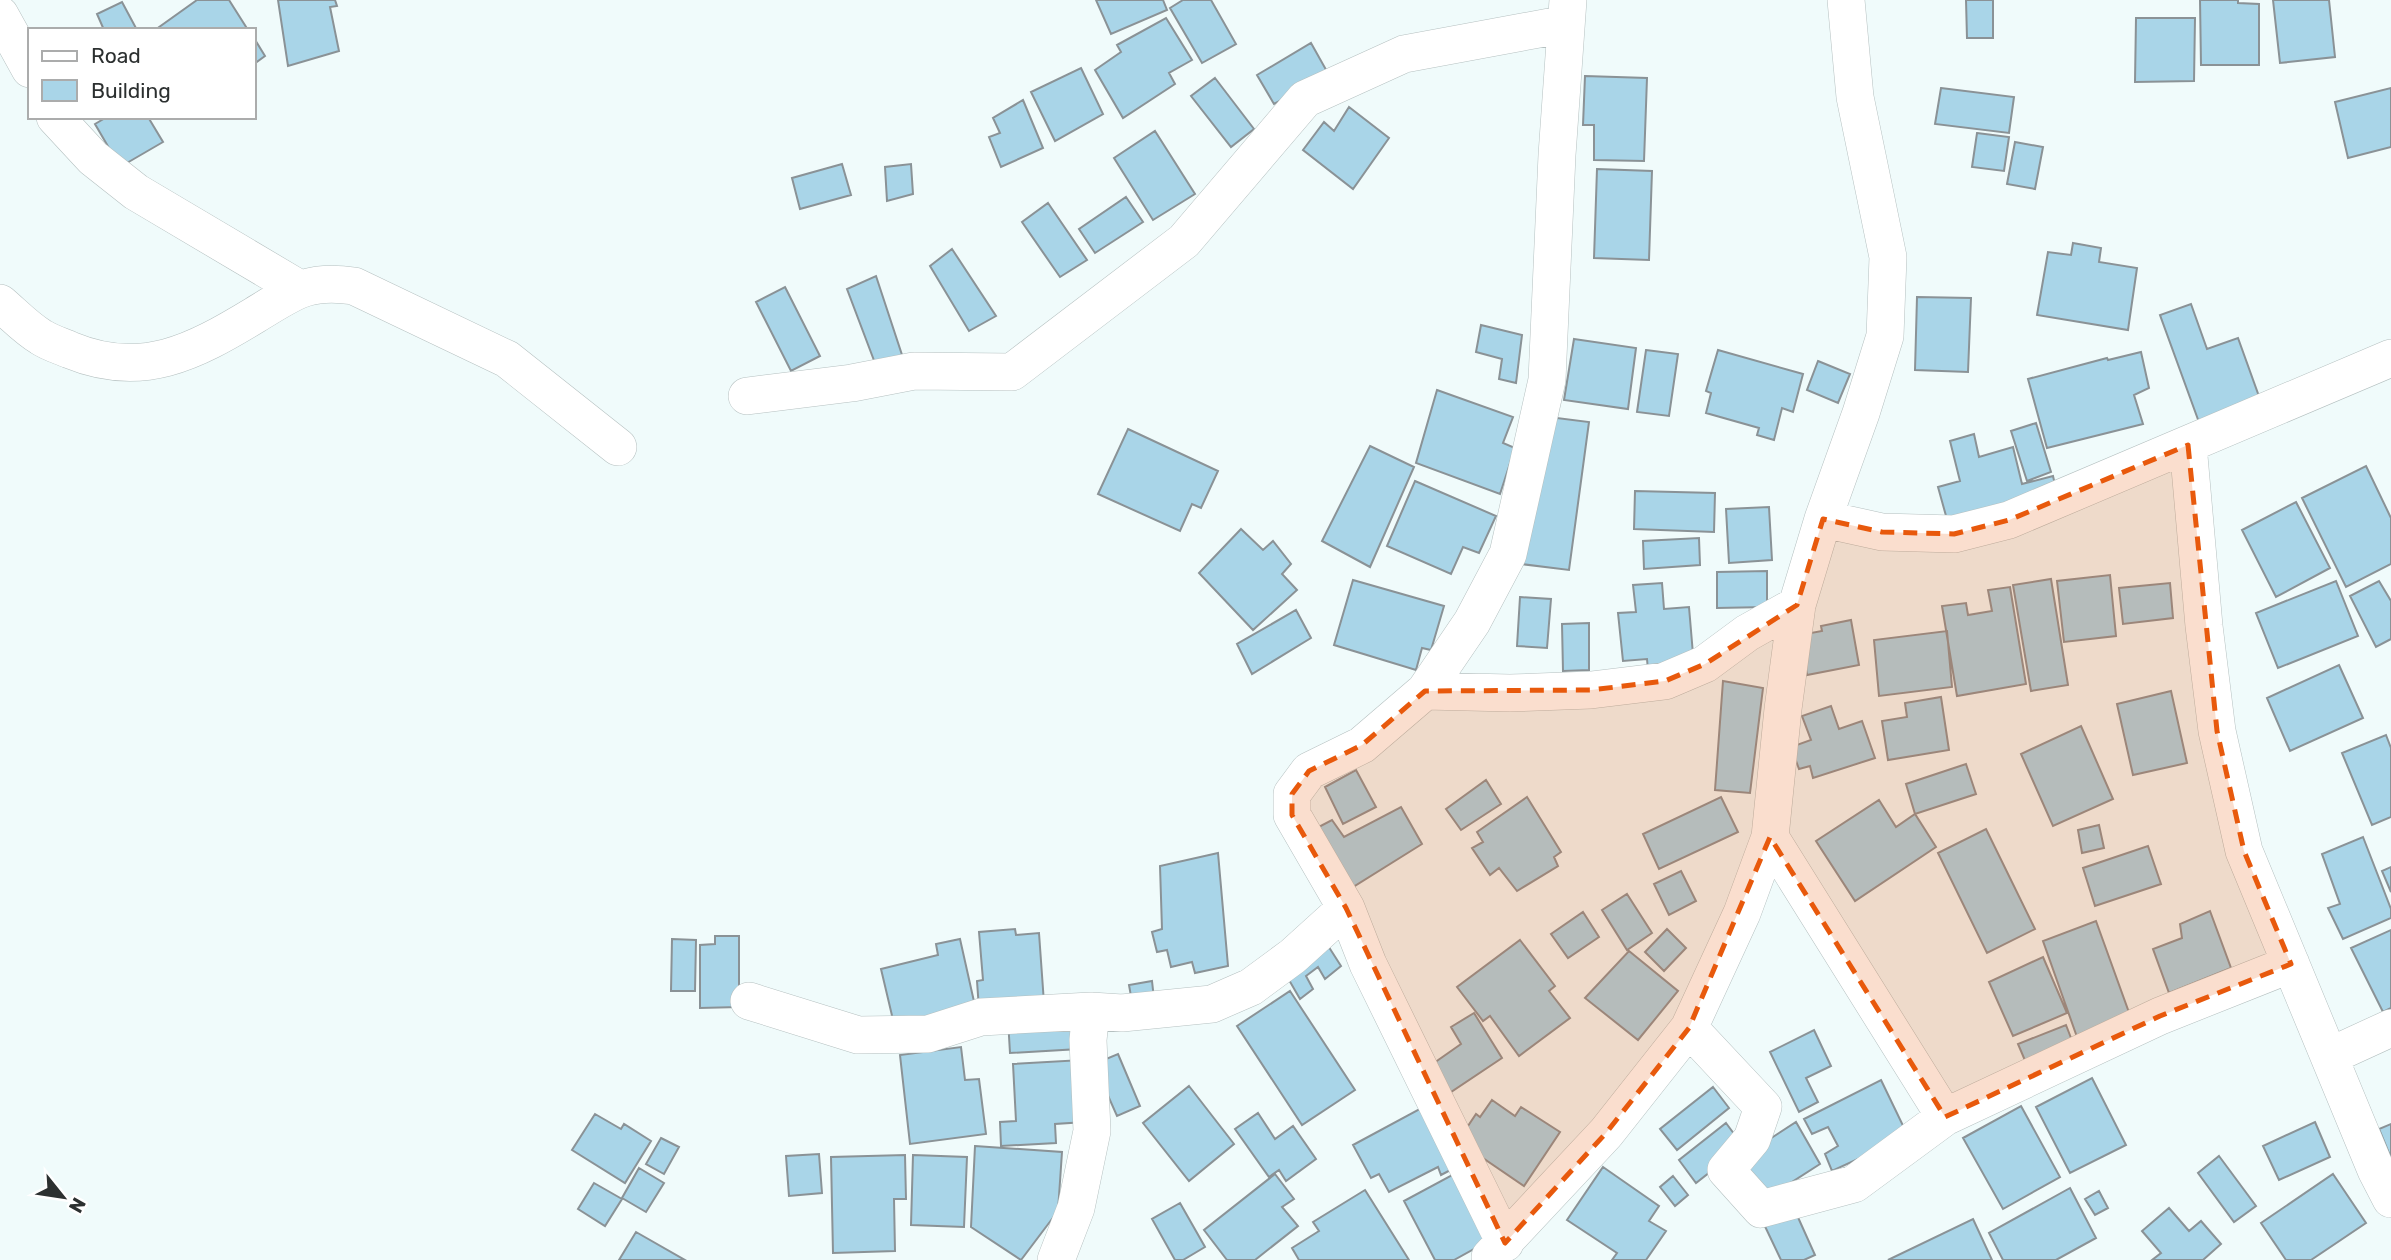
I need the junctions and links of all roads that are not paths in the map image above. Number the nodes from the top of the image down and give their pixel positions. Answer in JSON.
{"nodes":[{"id":1,"x":1846,"y":0,"type":"edge"},
{"id":2,"x":1567,"y":12,"type":"edge"},
{"id":3,"x":0,"y":15,"type":"edge"},
{"id":4,"x":28,"y":65,"type":"edge"},
{"id":5,"x":57,"y":119,"type":"edge"},
{"id":6,"x":298,"y":288,"type":"junction"},
{"id":7,"x":0,"y":303,"type":"edge"},
{"id":8,"x":2391,"y":358,"type":"edge"},
{"id":9,"x":747,"y":396,"type":"dead end"},
{"id":10,"x":2188,"y":444,"type":"junction"},
{"id":11,"x":618,"y":447,"type":"dead end"},
{"id":12,"x":1823,"y":519,"type":"junction"},
{"id":13,"x":1797,"y":605,"type":"junction"},
{"id":14,"x":1425,"y":691,"type":"junction"},
{"id":15,"x":1770,"y":837,"type":"junction"},
{"id":16,"x":1346,"y":908,"type":"junction"},
{"id":17,"x":2291,"y":964,"type":"junction"},
{"id":18,"x":749,"y":1001,"type":"dead end"},
{"id":19,"x":1091,"y":1010,"type":"junction"},
{"id":20,"x":1689,"y":1028,"type":"junction"},
{"id":21,"x":2391,"y":1028,"type":"edge"},
{"id":22,"x":2330,"y":1056,"type":"junction"},
{"id":23,"x":1945,"y":1117,"type":"junction"},
{"id":24,"x":2391,"y":1199,"type":"edge"},
{"id":25,"x":1496,"y":1251,"type":"edge"},
{"id":26,"x":1056,"y":1260,"type":"edge"}],
"edges":[{"from":1,"to":12,"type":"street"},
{"from":2,"to":9,"type":"street"},
{"from":2,"to":14,"type":"street"},
{"from":3,"to":4,"type":"street"},
{"from":5,"to":6,"type":"street"},
{"from":6,"to":7,"type":"street"},
{"from":6,"to":11,"type":"street"},
{"from":8,"to":10,"type":"street"},
{"from":10,"to":12,"type":"street"},
{"from":10,"to":17,"type":"street"},
{"from":12,"to":13,"type":"street"},
{"from":13,"to":14,"type":"street"},
{"from":13,"to":15,"type":"street"},
{"from":14,"to":16,"type":"street"},
{"from":15,"to":20,"type":"street"},
{"from":15,"to":23,"type":"street"},
{"from":16,"to":19,"type":"street"},
{"from":16,"to":25,"type":"street"},
{"from":17,"to":22,"type":"street"},
{"from":17,"to":23,"type":"street"},
{"from":18,"to":19,"type":"street"},
{"from":19,"to":26,"type":"street"},
{"from":20,"to":23,"type":"street"},
{"from":20,"to":25,"type":"street"},
{"from":21,"to":22,"type":"street"},
{"from":22,"to":24,"type":"street"}]}
